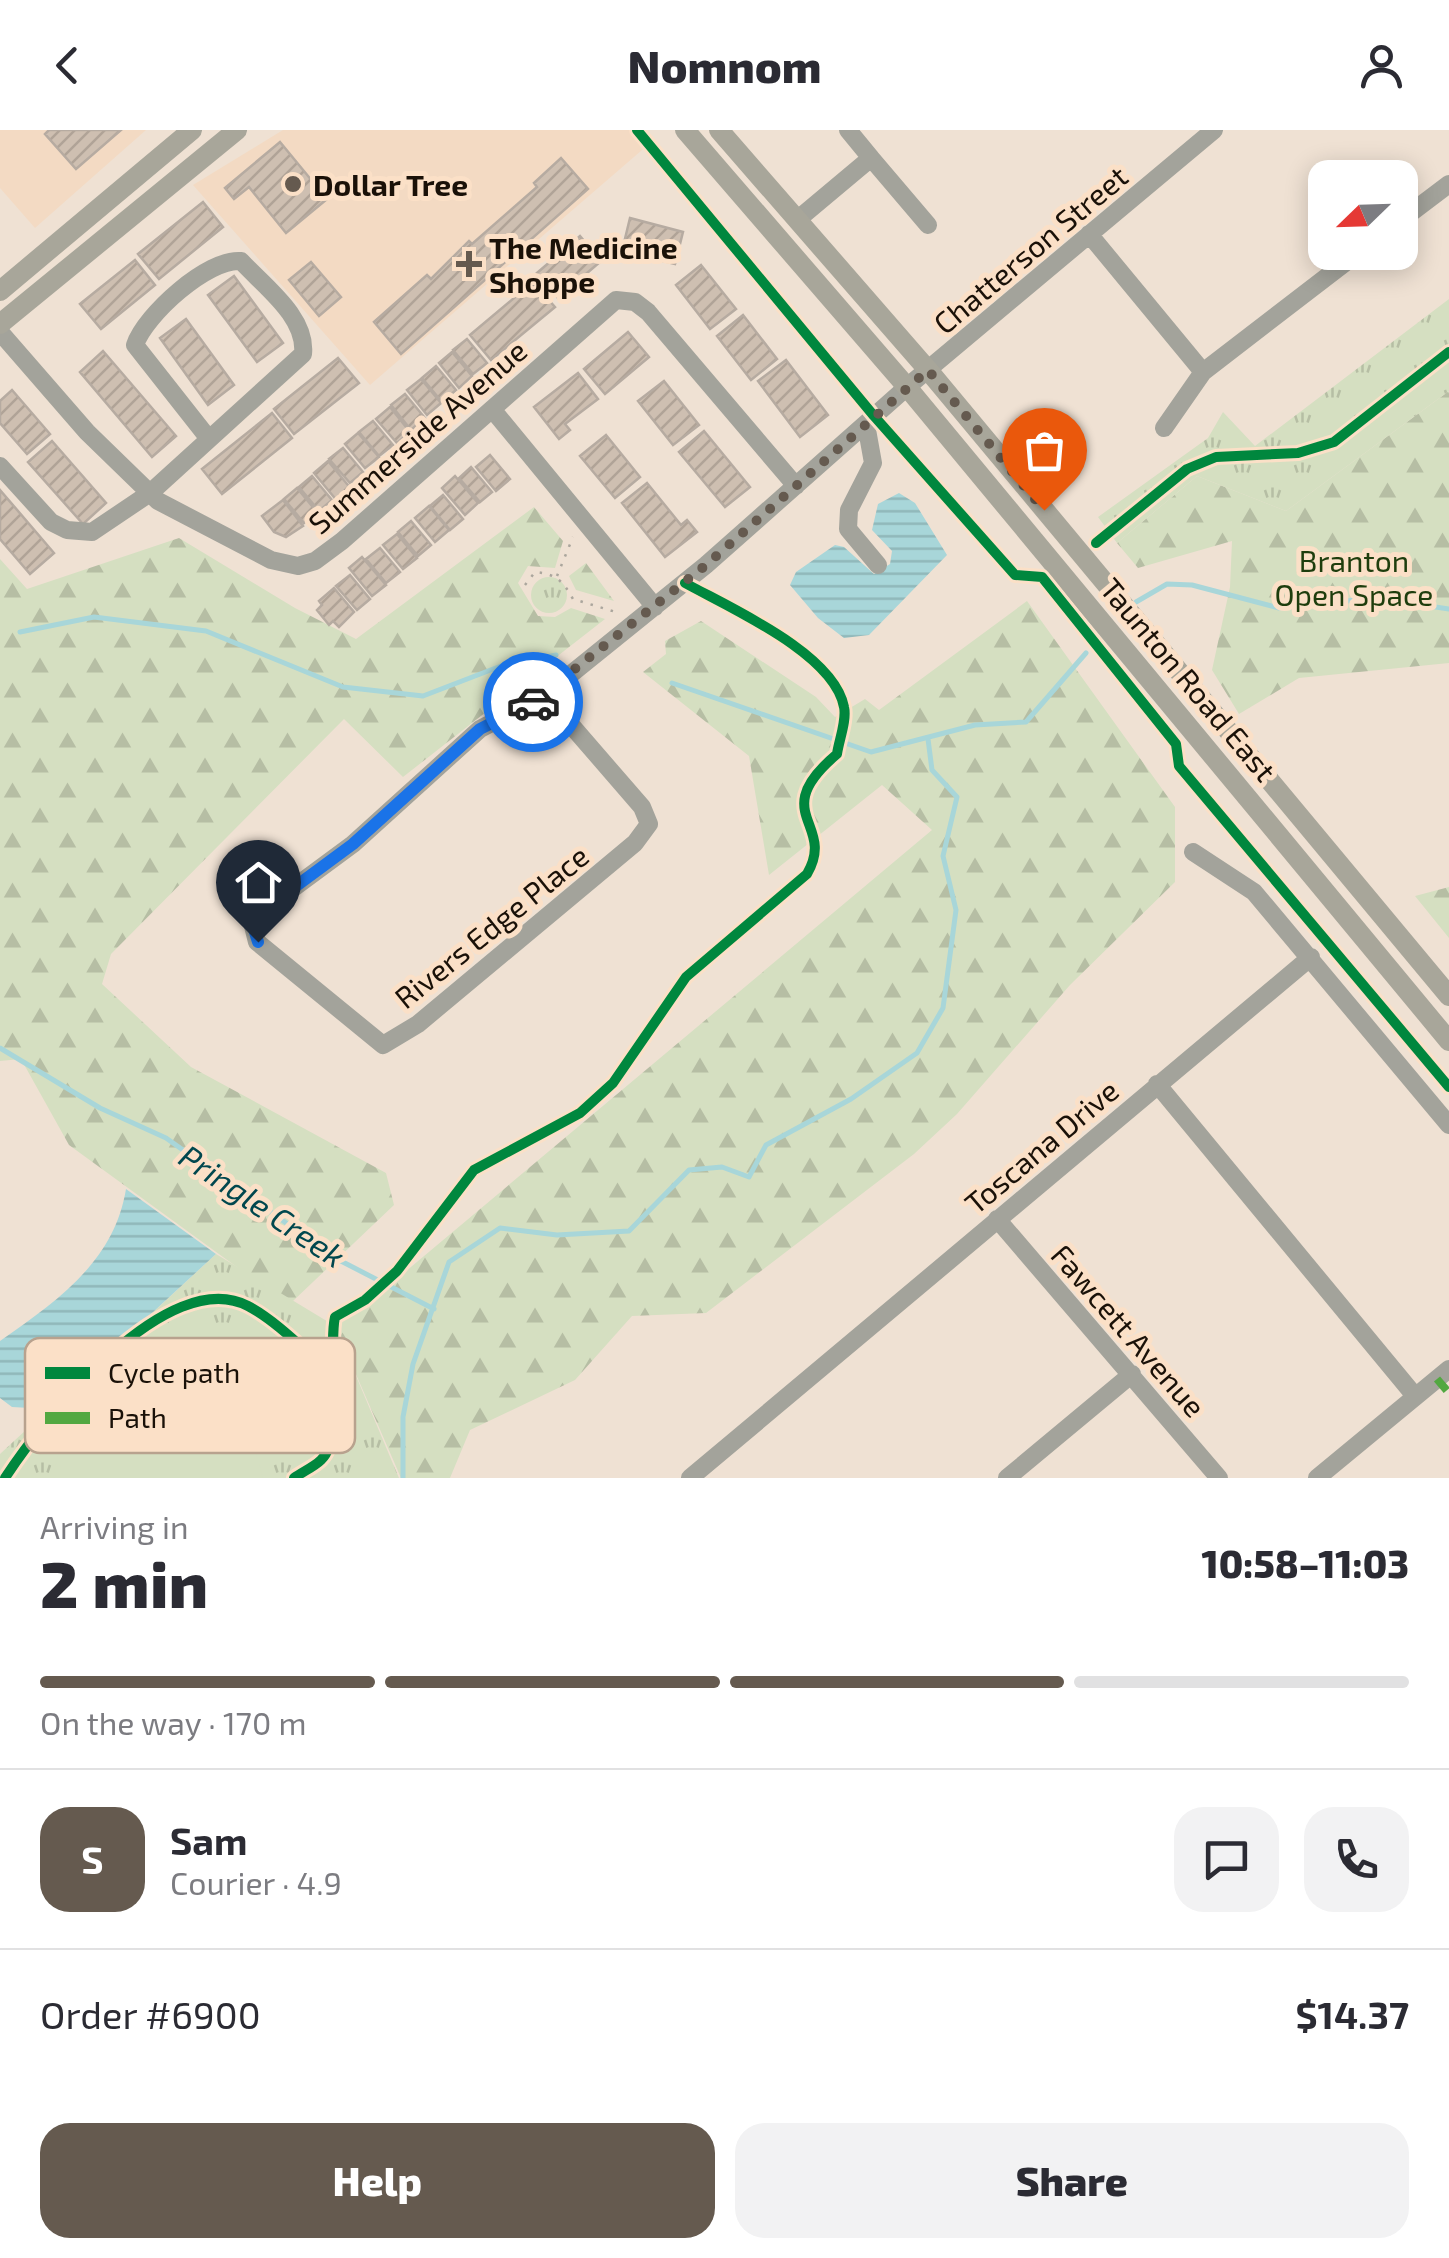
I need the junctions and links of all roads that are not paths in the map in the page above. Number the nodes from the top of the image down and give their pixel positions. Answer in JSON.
{"nodes":[{"id":1,"x":237,"y":130,"type":"edge"},
{"id":2,"x":684,"y":130,"type":"edge"},
{"id":3,"x":719,"y":130,"type":"edge"},
{"id":4,"x":848,"y":130,"type":"edge"},
{"id":5,"x":1214,"y":130,"type":"edge"},
{"id":6,"x":184,"y":132,"type":"edge"},
{"id":7,"x":200,"y":157,"type":"junction"},
{"id":8,"x":871,"y":158,"type":"junction"},
{"id":9,"x":1449,"y":184,"type":"edge"},
{"id":10,"x":1418,"y":207,"type":"edge"},
{"id":11,"x":797,"y":220,"type":"junction"},
{"id":12,"x":928,"y":225,"type":"dead end"},
{"id":13,"x":1090,"y":234,"type":"junction"},
{"id":14,"x":1336,"y":270,"type":"edge"},
{"id":15,"x":0,"y":291,"type":"edge"},
{"id":16,"x":0,"y":328,"type":"edge"},
{"id":17,"x":928,"y":370,"type":"junction"},
{"id":18,"x":1203,"y":372,"type":"junction"},
{"id":19,"x":908,"y":387,"type":"junction"},
{"id":20,"x":492,"y":408,"type":"junction"},
{"id":21,"x":866,"y":424,"type":"junction"},
{"id":22,"x":1164,"y":428,"type":"dead end"},
{"id":23,"x":209,"y":439,"type":"junction"},
{"id":24,"x":0,"y":466,"type":"edge"},
{"id":25,"x":796,"y":486,"type":"junction"},
{"id":26,"x":150,"y":493,"type":"junction"},
{"id":27,"x":878,"y":564,"type":"dead end"},
{"id":28,"x":655,"y":607,"type":"junction"},
{"id":29,"x":545,"y":695,"type":"junction"},
{"id":30,"x":1303,"y":821,"type":"junction"},
{"id":31,"x":1284,"y":840,"type":"junction"},
{"id":32,"x":1193,"y":852,"type":"dead end"},
{"id":33,"x":1386,"y":921,"type":"junction"},
{"id":34,"x":1364,"y":940,"type":"junction"},
{"id":35,"x":1311,"y":956,"type":"junction"},
{"id":36,"x":1449,"y":996,"type":"edge"},
{"id":37,"x":1449,"y":1041,"type":"edge"},
{"id":38,"x":1157,"y":1084,"type":"junction"},
{"id":39,"x":1449,"y":1125,"type":"edge"},
{"id":40,"x":997,"y":1219,"type":"junction"},
{"id":41,"x":1449,"y":1369,"type":"edge"},
{"id":42,"x":1132,"y":1374,"type":"junction"},
{"id":43,"x":1416,"y":1396,"type":"junction"},
{"id":44,"x":690,"y":1478,"type":"edge"},
{"id":45,"x":1007,"y":1478,"type":"edge"},
{"id":46,"x":1219,"y":1478,"type":"edge"},
{"id":47,"x":1317,"y":1478,"type":"edge"}],
"edges":[{"from":1,"to":7,"type":"main road"},
{"from":2,"to":19,"type":"main road","name":"Taunton Road East"},
{"from":3,"to":11,"type":"main road","name":"Taunton Road East"},
{"from":4,"to":8,"type":"street"},
{"from":5,"to":13,"type":"street","name":"Chatterson Street"},
{"from":6,"to":7,"type":"street"},
{"from":6,"to":15,"type":"main road"},
{"from":7,"to":16,"type":"main road"},
{"from":8,"to":11,"type":"street"},
{"from":8,"to":12,"type":"street"},
{"from":9,"to":10,"type":"street"},
{"from":11,"to":17,"type":"main road","name":"Taunton Road East"},
{"from":13,"to":17,"type":"street","name":"Chatterson Street"},
{"from":13,"to":18,"type":"street"},
{"from":14,"to":18,"type":"street"},
{"from":16,"to":26,"type":"street","name":"Summerside Avenue"},
{"from":17,"to":19,"type":"street","name":"Rivers Edge Place"},
{"from":17,"to":30,"type":"main road","name":"Taunton Road East"},
{"from":18,"to":22,"type":"street"},
{"from":19,"to":21,"type":"street","name":"Rivers Edge Place"},
{"from":19,"to":31,"type":"main road","name":"Taunton Road East"},
{"from":20,"to":25,"type":"street","name":"Summerside Avenue"},
{"from":20,"to":26,"type":"street","name":"Summerside Avenue"},
{"from":20,"to":28,"type":"street"},
{"from":21,"to":25,"type":"street","name":"Rivers Edge Place"},
{"from":21,"to":27,"type":"street"},
{"from":23,"to":23,"type":"street"},
{"from":23,"to":26,"type":"street"},
{"from":24,"to":26,"type":"street"},
{"from":25,"to":28,"type":"street","name":"Rivers Edge Place"},
{"from":28,"to":29,"type":"street","name":"Rivers Edge Place"},
{"from":29,"to":29,"type":"street","name":"Rivers Edge Place"},
{"from":30,"to":31,"type":"main road"},
{"from":30,"to":33,"type":"main road","name":"Taunton Road East"},
{"from":31,"to":34,"type":"main road","name":"Taunton Road East"},
{"from":32,"to":35,"type":"street"},
{"from":33,"to":34,"type":"main road"},
{"from":33,"to":36,"type":"main road","name":"Taunton Road East"},
{"from":34,"to":37,"type":"main road","name":"Taunton Road East"},
{"from":35,"to":38,"type":"street"},
{"from":35,"to":39,"type":"street"},
{"from":38,"to":40,"type":"street","name":"Toscana Drive"},
{"from":38,"to":43,"type":"street","name":"Toscana Drive"},
{"from":40,"to":42,"type":"street","name":"Fawcett Avenue"},
{"from":40,"to":44,"type":"street","name":"Toscana Drive"},
{"from":41,"to":43,"type":"street"},
{"from":42,"to":45,"type":"street"},
{"from":42,"to":46,"type":"street","name":"Fawcett Avenue"},
{"from":43,"to":47,"type":"street"}]}
